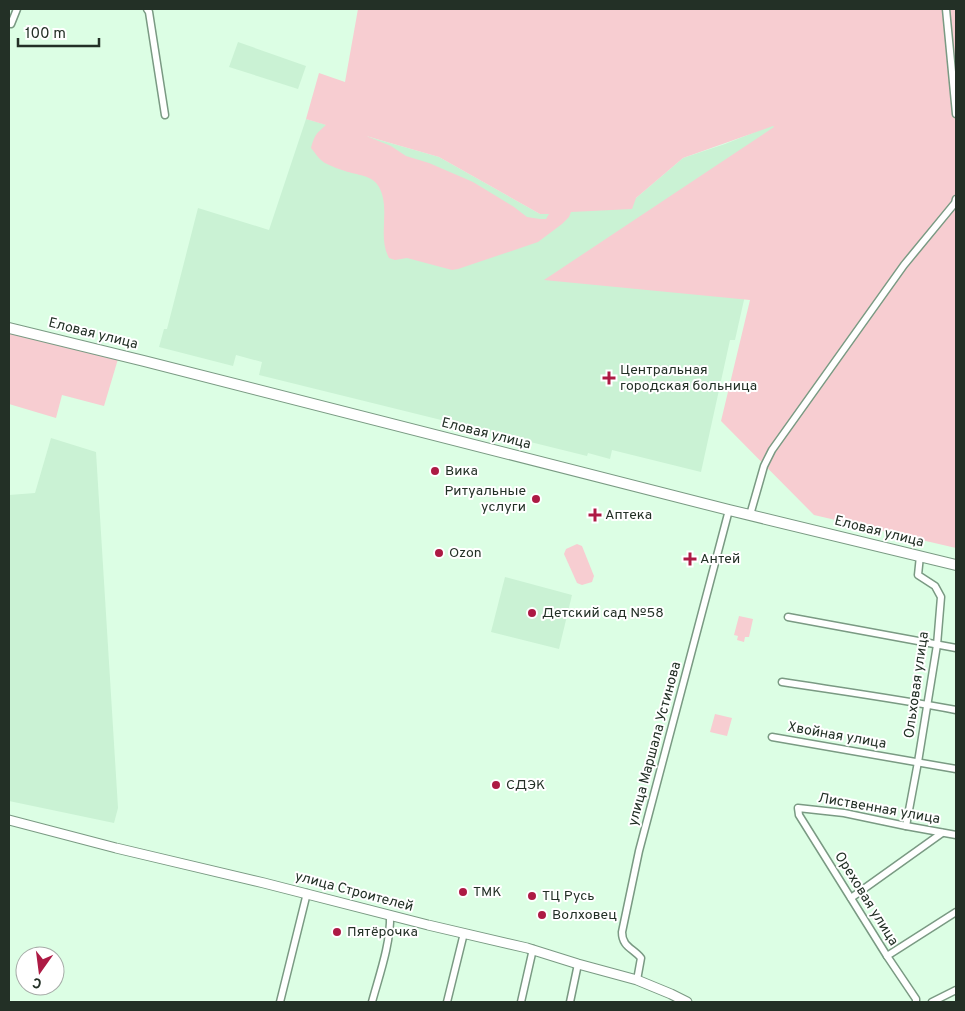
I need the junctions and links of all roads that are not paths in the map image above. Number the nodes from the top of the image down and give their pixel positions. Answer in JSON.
{"nodes":[{"id":1,"x":17,"y":9,"type":"edge"},
{"id":2,"x":147,"y":9,"type":"edge"},
{"id":3,"x":946,"y":9,"type":"edge"},
{"id":4,"x":11,"y":24,"type":"dead end"},
{"id":5,"x":164,"y":114,"type":"dead end"},
{"id":6,"x":956,"y":114,"type":"edge"},
{"id":7,"x":956,"y":200,"type":"edge"},
{"id":8,"x":9,"y":328,"type":"edge"},
{"id":9,"x":729,"y":510,"type":"junction"},
{"id":10,"x":750,"y":515,"type":"junction"},
{"id":11,"x":920,"y":556,"type":"junction"},
{"id":12,"x":956,"y":565,"type":"edge"},
{"id":13,"x":788,"y":617,"type":"dead end"},
{"id":14,"x":936,"y":645,"type":"junction"},
{"id":15,"x":956,"y":648,"type":"edge"},
{"id":16,"x":782,"y":682,"type":"dead end"},
{"id":17,"x":927,"y":704,"type":"junction"},
{"id":18,"x":956,"y":710,"type":"edge"},
{"id":19,"x":772,"y":737,"type":"dead end"},
{"id":20,"x":918,"y":762,"type":"junction"},
{"id":21,"x":956,"y":769,"type":"edge"},
{"id":22,"x":798,"y":808,"type":"joint"},
{"id":23,"x":9,"y":820,"type":"edge"},
{"id":24,"x":906,"y":826,"type":"junction"},
{"id":25,"x":942,"y":833,"type":"junction"},
{"id":26,"x":956,"y":835,"type":"edge"},
{"id":27,"x":307,"y":893,"type":"junction"},
{"id":28,"x":851,"y":898,"type":"junction"},
{"id":29,"x":956,"y":912,"type":"edge"},
{"id":30,"x":390,"y":916,"type":"junction"},
{"id":31,"x":464,"y":933,"type":"junction"},
{"id":32,"x":533,"y":949,"type":"junction"},
{"id":33,"x":887,"y":956,"type":"junction"},
{"id":34,"x":578,"y":964,"type":"junction"},
{"id":35,"x":637,"y":980,"type":"junction"},
{"id":36,"x":956,"y":990,"type":"edge"},
{"id":37,"x":280,"y":1002,"type":"edge"},
{"id":38,"x":372,"y":1002,"type":"edge"},
{"id":39,"x":447,"y":1002,"type":"edge"},
{"id":40,"x":522,"y":1002,"type":"edge"},
{"id":41,"x":570,"y":1002,"type":"edge"},
{"id":42,"x":687,"y":1002,"type":"edge"},
{"id":43,"x":916,"y":1002,"type":"edge"},
{"id":44,"x":932,"y":1002,"type":"edge"}],
"edges":[{"from":1,"to":4,"type":"street"},
{"from":2,"to":5,"type":"street"},
{"from":3,"to":6,"type":"street"},
{"from":7,"to":10,"type":"street"},
{"from":8,"to":9,"type":"main road","name":"Еловая улица"},
{"from":9,"to":10,"type":"main road","name":"Еловая улица"},
{"from":9,"to":35,"type":"street","name":"улица Маршала Устинова"},
{"from":10,"to":11,"type":"main road","name":"Еловая улица"},
{"from":11,"to":12,"type":"main road","name":"Еловая улица"},
{"from":11,"to":14,"type":"street","name":"Ольховая улица"},
{"from":13,"to":14,"type":"street"},
{"from":14,"to":15,"type":"street"},
{"from":14,"to":17,"type":"street","name":"Ольховая улица"},
{"from":16,"to":17,"type":"street"},
{"from":17,"to":18,"type":"street"},
{"from":17,"to":20,"type":"street","name":"Ольховая улица"},
{"from":19,"to":20,"type":"street","name":"Хвойная улица"},
{"from":20,"to":21,"type":"street","name":"Хвойная улица"},
{"from":20,"to":24,"type":"street","name":"Ольховая улица"},
{"from":22,"to":24,"type":"street","name":"Лиственная улица"},
{"from":22,"to":28,"type":"street","name":"Ореховая улица"},
{"from":23,"to":27,"type":"main road","name":"улица Строителей"},
{"from":24,"to":25,"type":"street","name":"Лиственная улица"},
{"from":25,"to":26,"type":"street","name":"Лиственная улица"},
{"from":25,"to":28,"type":"street"},
{"from":27,"to":30,"type":"main road","name":"улица Строителей"},
{"from":27,"to":37,"type":"street"},
{"from":28,"to":33,"type":"street","name":"Ореховая улица"},
{"from":29,"to":33,"type":"street"},
{"from":30,"to":31,"type":"main road","name":"улица Строителей"},
{"from":30,"to":38,"type":"street"},
{"from":31,"to":32,"type":"main road","name":"улица Строителей"},
{"from":31,"to":39,"type":"street"},
{"from":32,"to":34,"type":"main road","name":"улица Строителей"},
{"from":32,"to":40,"type":"street"},
{"from":33,"to":43,"type":"street","name":"Ореховая улица"},
{"from":34,"to":35,"type":"main road","name":"улица Строителей"},
{"from":34,"to":41,"type":"street"},
{"from":35,"to":42,"type":"main road","name":"улица Строителей"},
{"from":36,"to":44,"type":"street"}]}
